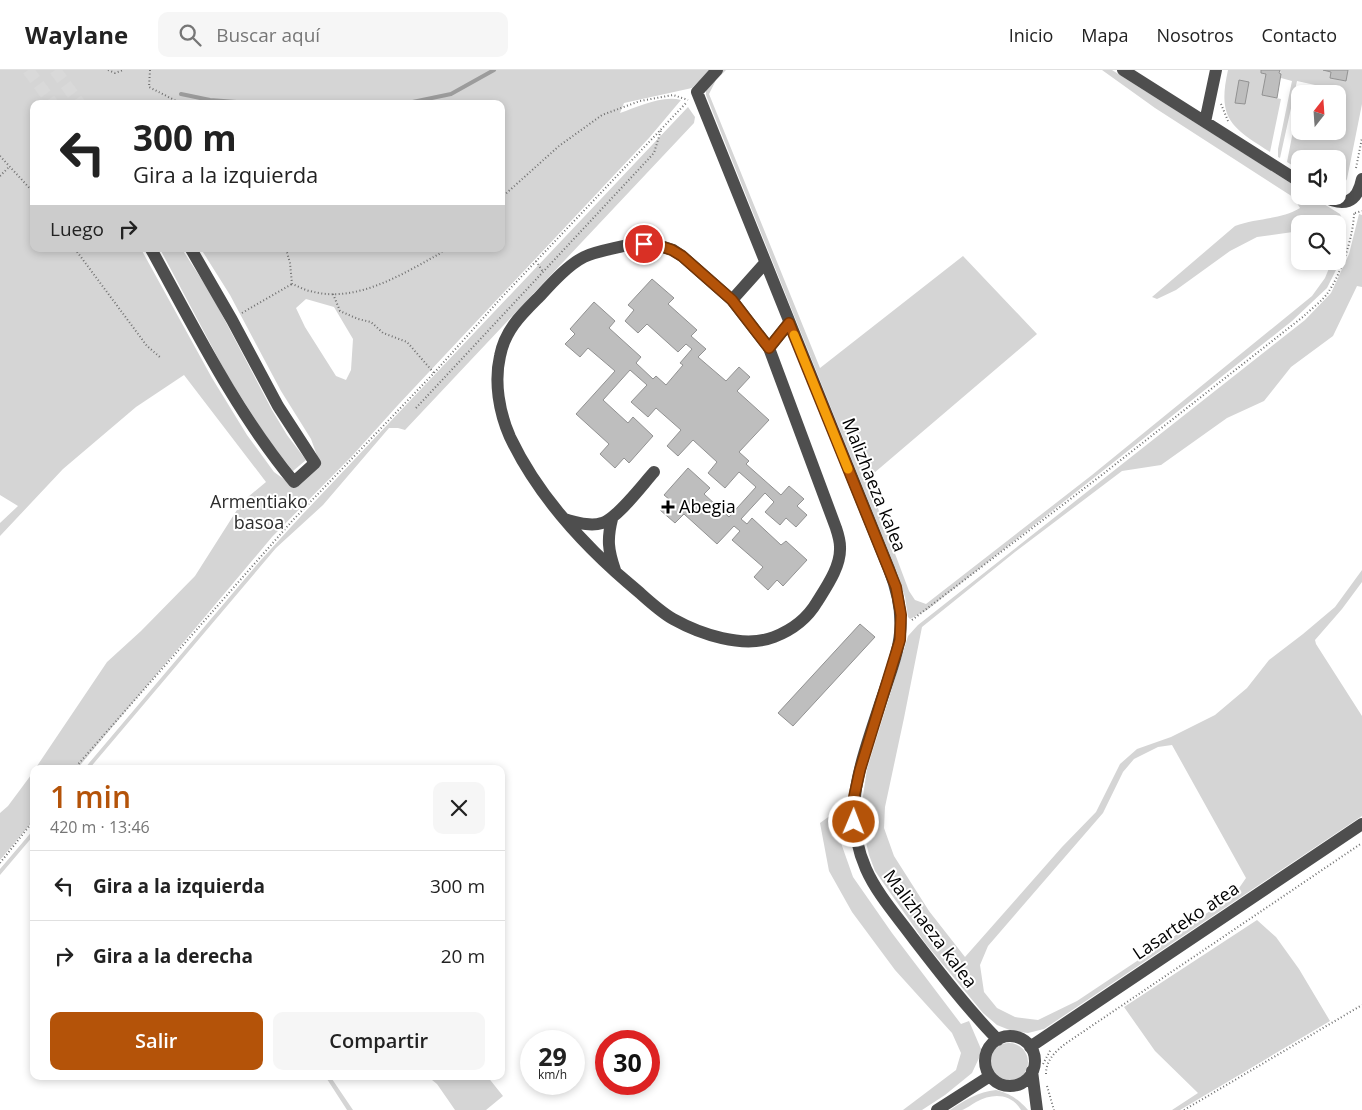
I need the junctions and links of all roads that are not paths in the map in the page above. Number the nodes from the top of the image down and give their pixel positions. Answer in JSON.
{"nodes":[{"id":1,"x":716,"y":70,"type":"edge"},
{"id":2,"x":1123,"y":70,"type":"edge"},
{"id":3,"x":1216,"y":70,"type":"edge"},
{"id":4,"x":1205,"y":122,"type":"junction"},
{"id":5,"x":1291,"y":176,"type":"edge"},
{"id":6,"x":1358,"y":176,"type":"edge"},
{"id":7,"x":1346,"y":202,"type":"edge"},
{"id":8,"x":153,"y":252,"type":"edge"},
{"id":9,"x":193,"y":252,"type":"edge"},
{"id":10,"x":765,"y":263,"type":"junction"},
{"id":11,"x":732,"y":300,"type":"junction"},
{"id":12,"x":789,"y":323,"type":"junction"},
{"id":13,"x":769,"y":348,"type":"junction"},
{"id":14,"x":654,"y":472,"type":"dead end"},
{"id":15,"x":564,"y":519,"type":"junction"},
{"id":16,"x":612,"y":519,"type":"junction"},
{"id":17,"x":616,"y":574,"type":"junction"},
{"id":18,"x":1362,"y":824,"type":"edge"},
{"id":19,"x":998,"y":1040,"type":"junction"},
{"id":20,"x":1030,"y":1047,"type":"junction"},
{"id":21,"x":1037,"y":1070,"type":"junction"},
{"id":22,"x":990,"y":1076,"type":"junction"},
{"id":23,"x":1010,"y":1086,"type":"junction"},
{"id":24,"x":1037,"y":1109,"type":"edge"},
{"id":25,"x":938,"y":1110,"type":"edge"}],
"edges":[{"from":1,"to":10,"type":"street","name":"Malizhaeza kalea"},
{"from":2,"to":4,"type":"street"},
{"from":3,"to":4,"type":"street"},
{"from":4,"to":5,"type":"street"},
{"from":6,"to":7,"type":"street"},
{"from":8,"to":9,"type":"street"},
{"from":10,"to":11,"type":"street"},
{"from":10,"to":12,"type":"street","name":"Malizhaeza kalea"},
{"from":11,"to":13,"type":"street"},
{"from":11,"to":15,"type":"street"},
{"from":12,"to":13,"type":"street"},
{"from":12,"to":19,"type":"street","name":"Malizhaeza kalea"},
{"from":13,"to":17,"type":"street"},
{"from":14,"to":16,"type":"street"},
{"from":15,"to":16,"type":"street"},
{"from":15,"to":17,"type":"street"},
{"from":16,"to":17,"type":"street"},
{"from":18,"to":20,"type":"street","name":"Lasarteko atea"},
{"from":19,"to":20,"type":"street"},
{"from":19,"to":22,"type":"street"},
{"from":20,"to":21,"type":"street"},
{"from":21,"to":23,"type":"street"},
{"from":21,"to":24,"type":"street"},
{"from":22,"to":23,"type":"street"},
{"from":22,"to":25,"type":"street"},
{"from":23,"to":24,"type":"street"}]}
